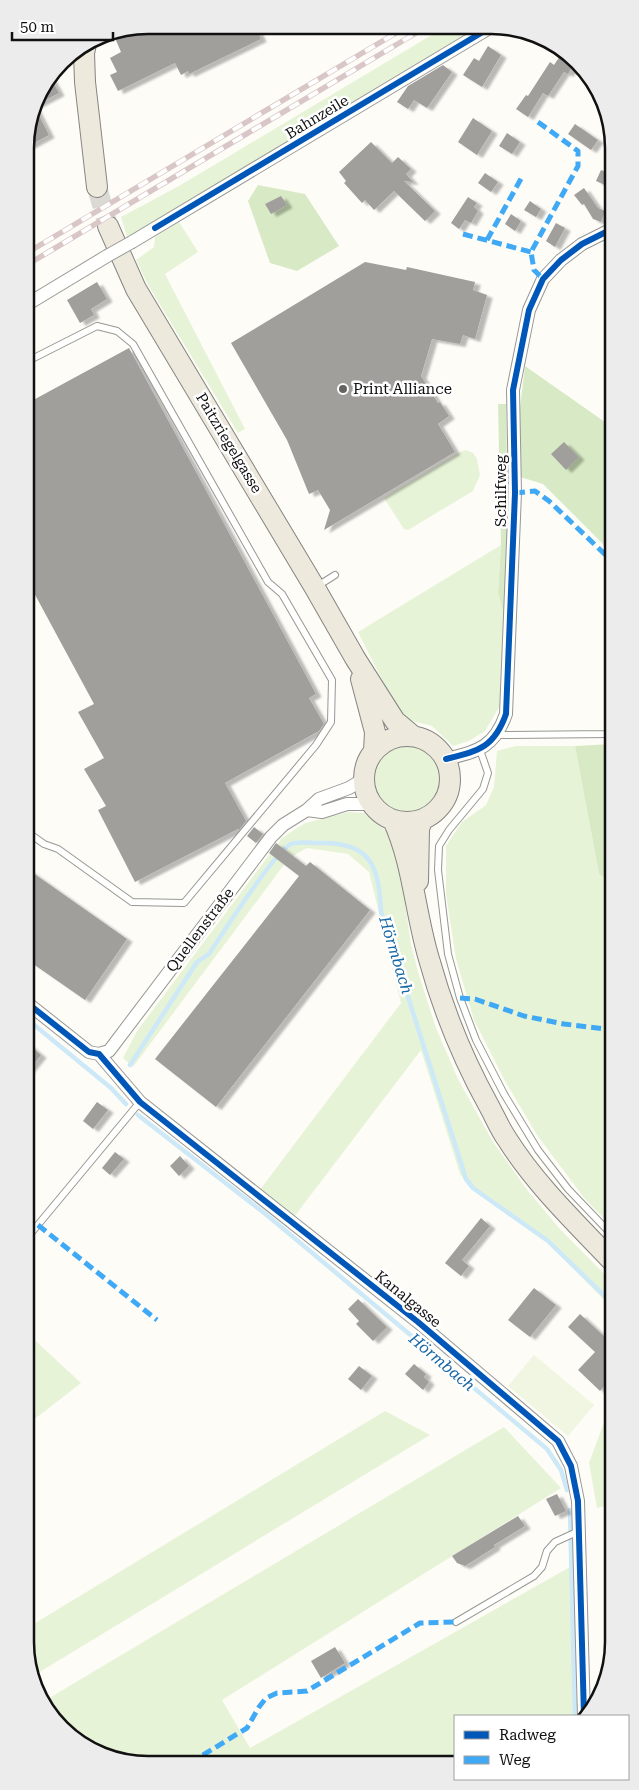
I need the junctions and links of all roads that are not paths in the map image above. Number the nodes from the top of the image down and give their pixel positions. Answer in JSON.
{"nodes":[{"id":1,"x":479,"y":34,"type":"edge"},
{"id":2,"x":84,"y":53,"type":"edge"},
{"id":3,"x":97,"y":187,"type":"tunnel mouth"},
{"id":4,"x":108,"y":226,"type":"tunnel mouth"},
{"id":5,"x":605,"y":232,"type":"edge"},
{"id":6,"x":34,"y":300,"type":"edge"},
{"id":7,"x":34,"y":358,"type":"edge"},
{"id":8,"x":334,"y":575,"type":"dead end"},
{"id":9,"x":315,"y":588,"type":"junction"},
{"id":10,"x":355,"y":658,"type":"junction"},
{"id":11,"x":605,"y":734,"type":"edge"},
{"id":12,"x":496,"y":735,"type":"junction"},
{"id":13,"x":412,"y":736,"type":"junction"},
{"id":14,"x":374,"y":750,"type":"junction"},
{"id":15,"x":480,"y":750,"type":"junction"},
{"id":16,"x":446,"y":759,"type":"junction"},
{"id":17,"x":364,"y":780,"type":"junction"},
{"id":18,"x":372,"y":804,"type":"junction"},
{"id":19,"x":307,"y":810,"type":"junction"},
{"id":20,"x":393,"y":820,"type":"junction"},
{"id":21,"x":422,"y":820,"type":"junction"},
{"id":22,"x":34,"y":837,"type":"edge"},
{"id":23,"x":418,"y":905,"type":"junction"},
{"id":24,"x":34,"y":1008,"type":"edge"},
{"id":25,"x":99,"y":1054,"type":"junction"},
{"id":26,"x":140,"y":1102,"type":"junction"},
{"id":27,"x":605,"y":1228,"type":"edge"},
{"id":28,"x":34,"y":1229,"type":"edge"},
{"id":29,"x":605,"y":1254,"type":"edge"},
{"id":30,"x":577,"y":1532,"type":"junction"},
{"id":31,"x":456,"y":1622,"type":"dead end"},
{"id":32,"x":584,"y":1709,"type":"edge"}],
"edges":[{"from":1,"to":6,"type":"street","name":"Bahnzeile","bridge":true},
{"from":2,"to":3,"type":"main road"},
{"from":4,"to":9,"type":"main road","name":"Paitzriegelgasse"},
{"from":5,"to":12,"type":"street","name":"Schilfweg"},
{"from":7,"to":22,"type":"lane"},
{"from":8,"to":9,"type":"lane"},
{"from":9,"to":10,"type":"main road","name":"Paitzriegelgasse"},
{"from":10,"to":13,"type":"main road","name":"Paitzriegelgasse"},
{"from":10,"to":14,"type":"main road","name":"Paitzriegelgasse"},
{"from":11,"to":12,"type":"lane"},
{"from":12,"to":15,"type":"street","name":"Schilfweg"},
{"from":13,"to":14,"type":"main road"},
{"from":13,"to":16,"type":"main road"},
{"from":14,"to":17,"type":"main road"},
{"from":15,"to":16,"type":"street","name":"Schilfweg"},
{"from":15,"to":27,"type":"lane"},
{"from":16,"to":21,"type":"main road"},
{"from":17,"to":18,"type":"main road"},
{"from":17,"to":19,"type":"street","name":"Quellenstraße"},
{"from":18,"to":19,"type":"street","name":"Quellenstraße"},
{"from":18,"to":20,"type":"main road"},
{"from":19,"to":25,"type":"street","name":"Quellenstraße"},
{"from":20,"to":21,"type":"main road"},
{"from":20,"to":23,"type":"main road"},
{"from":21,"to":23,"type":"main road"},
{"from":23,"to":29,"type":"main road"},
{"from":24,"to":25,"type":"street","name":"Kanalgasse"},
{"from":25,"to":26,"type":"street","name":"Kanalgasse"},
{"from":26,"to":28,"type":"lane"},
{"from":26,"to":30,"type":"street","name":"Kanalgasse"},
{"from":30,"to":31,"type":"lane"},
{"from":30,"to":32,"type":"street","name":"Kanalgasse"}]}
